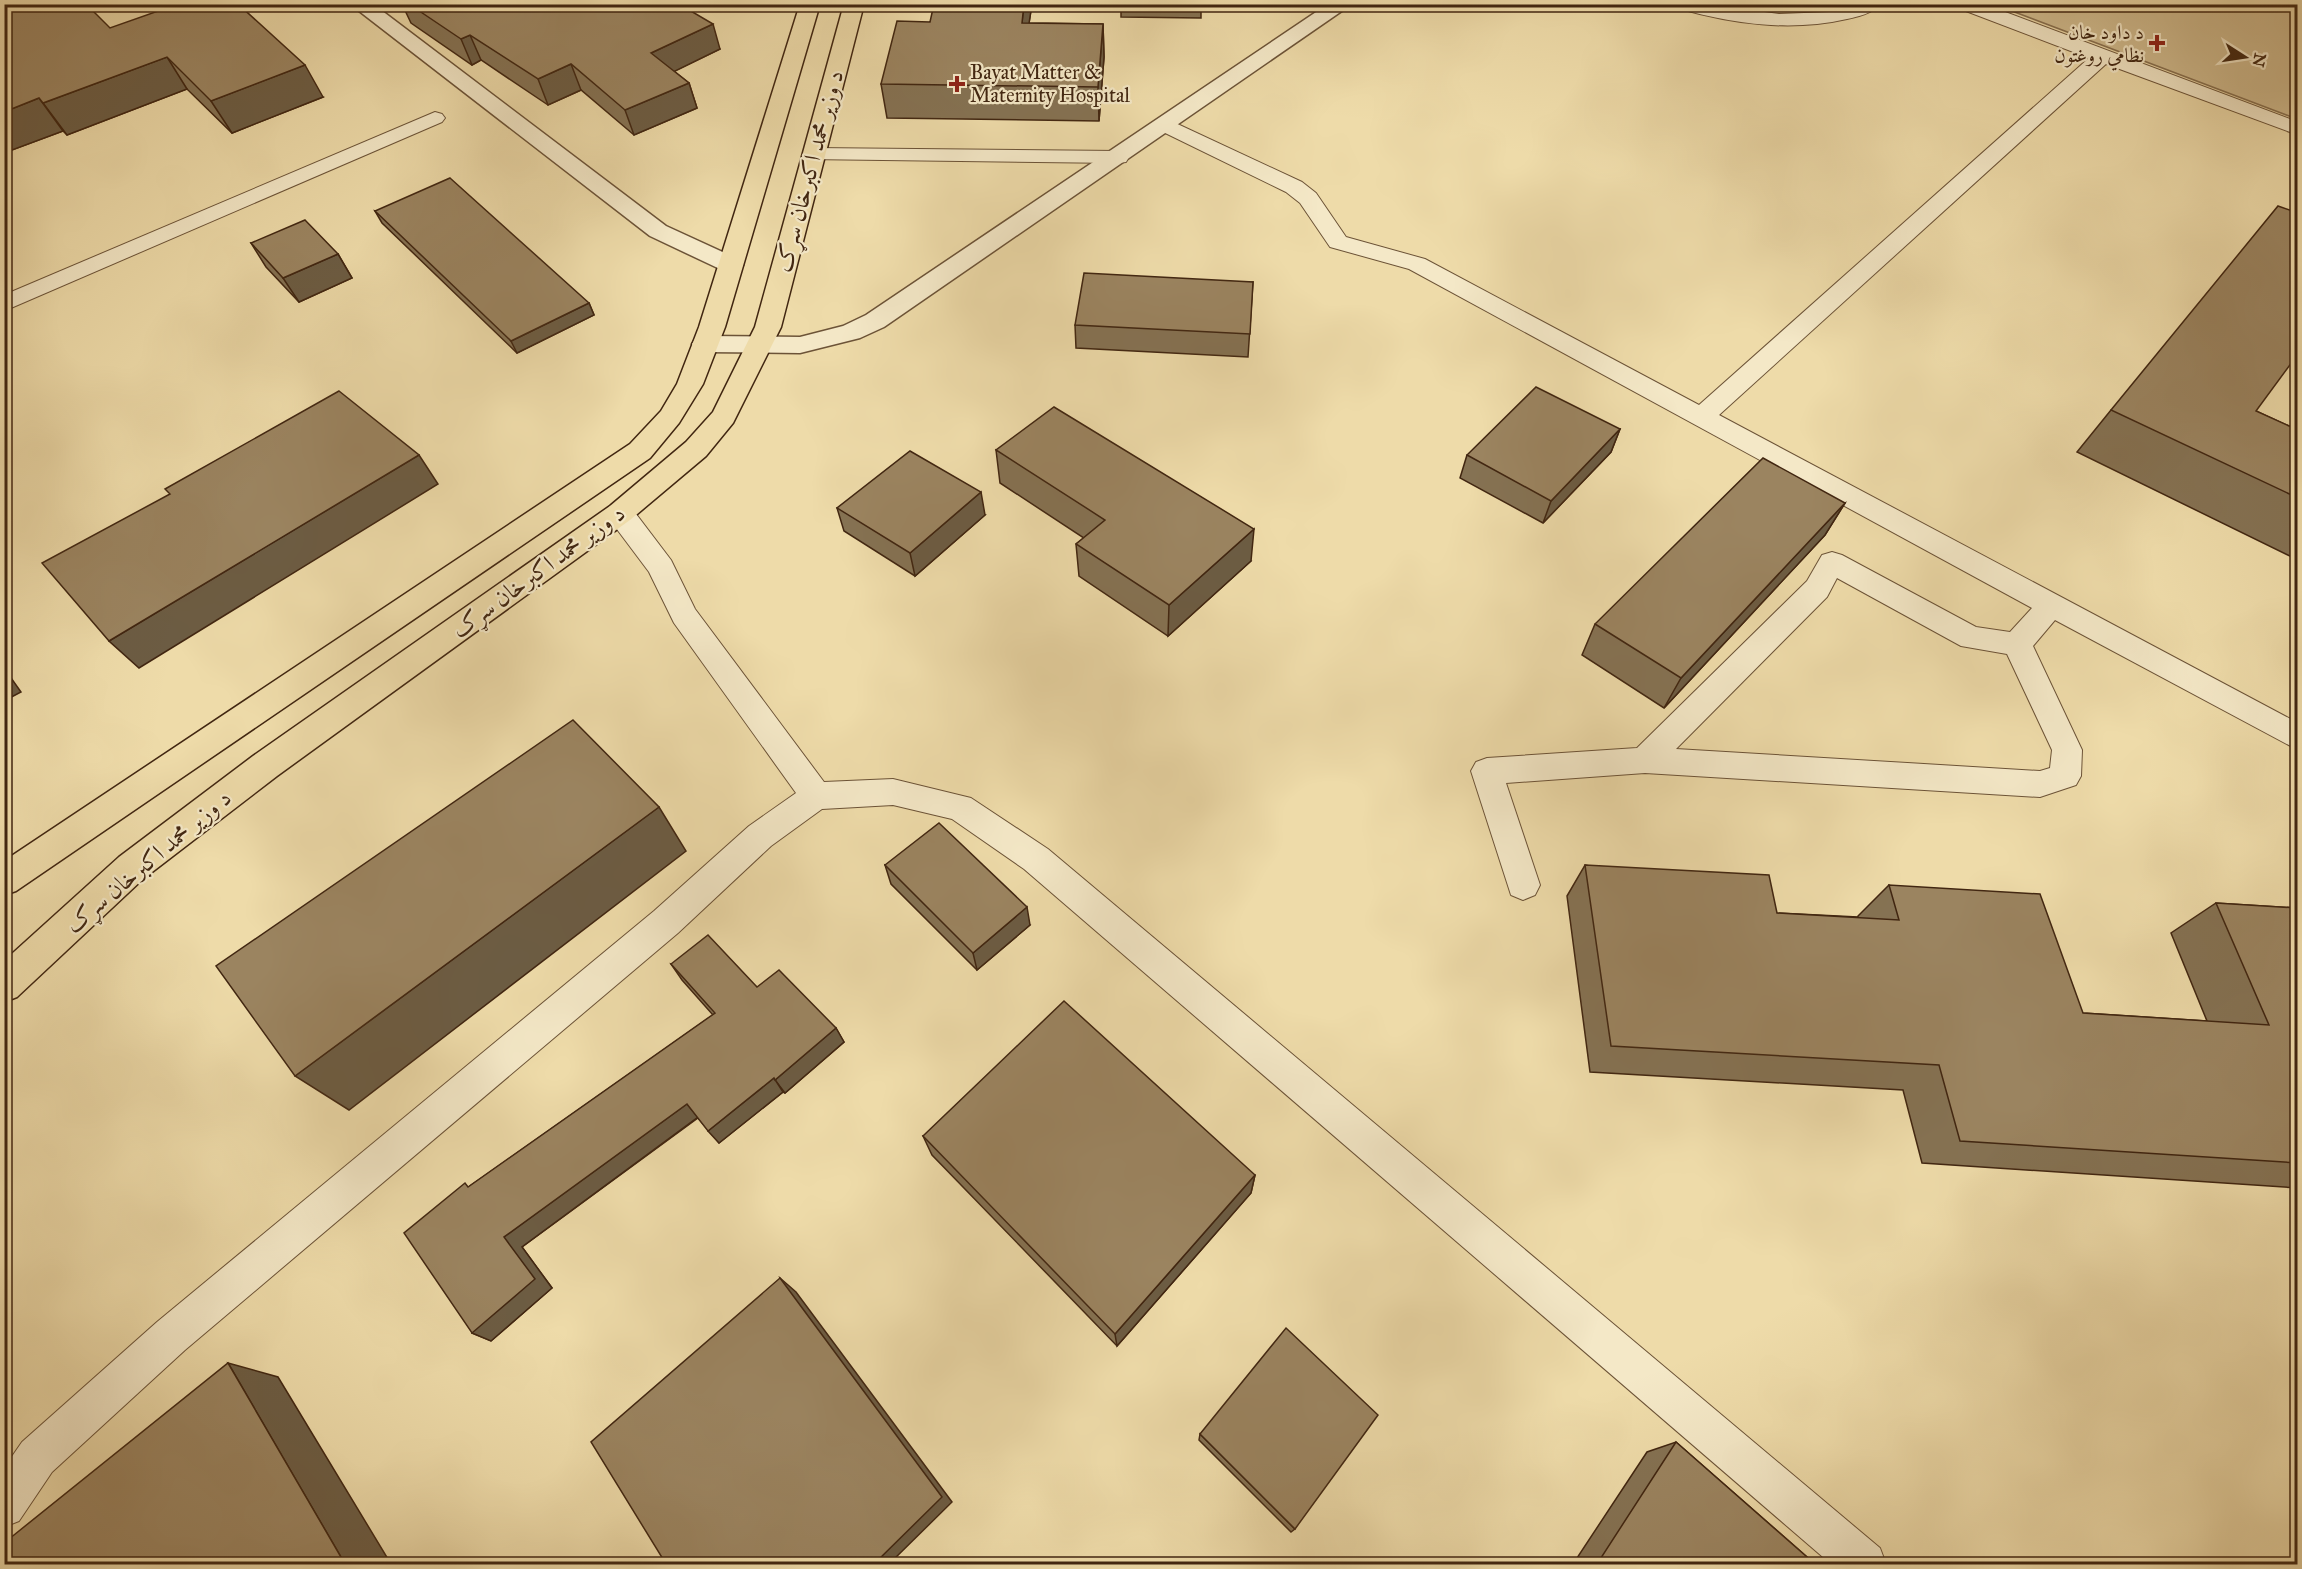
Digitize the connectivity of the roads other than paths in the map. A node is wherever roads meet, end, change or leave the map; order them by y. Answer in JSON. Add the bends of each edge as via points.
{"nodes":[{"id":1,"x":810,"y":4,"type":"edge"},
{"id":2,"x":854,"y":4,"type":"edge"},
{"id":3,"x":1342,"y":4,"type":"edge"},
{"id":4,"x":1684,"y":4,"type":"edge"},
{"id":5,"x":1871,"y":4,"type":"edge"},
{"id":6,"x":1965,"y":4,"type":"edge"},
{"id":7,"x":377,"y":10,"type":"edge"},
{"id":8,"x":2103,"y":56,"type":"junction"},
{"id":9,"x":435,"y":118,"type":"dead end"},
{"id":10,"x":1164,"y":125,"type":"junction"},
{"id":11,"x":2298,"y":129,"type":"edge"},
{"id":12,"x":814,"y":154,"type":"junction"},
{"id":13,"x":1118,"y":156,"type":"junction"},
{"id":14,"x":731,"y":265,"type":"junction"},
{"id":15,"x":4,"y":304,"type":"edge"},
{"id":16,"x":705,"y":344,"type":"junction"},
{"id":17,"x":759,"y":344,"type":"junction"},
{"id":18,"x":1702,"y":416,"type":"junction"},
{"id":19,"x":620,"y":513,"type":"junction"},
{"id":20,"x":2051,"y":605,"type":"junction"},
{"id":21,"x":2017,"y":644,"type":"junction"},
{"id":22,"x":2298,"y":738,"type":"edge"},
{"id":23,"x":1645,"y":760,"type":"junction"},
{"id":24,"x":816,"y":796,"type":"junction"},
{"id":25,"x":4,"y":880,"type":"edge"},
{"id":26,"x":1524,"y":885,"type":"dead end"},
{"id":27,"x":4,"y":985,"type":"edge"},
{"id":28,"x":4,"y":1506,"type":"edge"},
{"id":29,"x":1864,"y":1564,"type":"edge"}],
"edges":[{"from":1,"to":14,"type":"main road","name":"د وزیر محمد اکبرخان سړک"},
{"from":2,"to":12,"type":"main road","name":"د وزیر محمد اکبرخان سړک"},
{"from":3,"to":10,"type":"street"},
{"from":4,"to":5,"type":"lane","via":[[1742,18],[1796,21],[1856,13]]},
{"from":6,"to":8,"type":"lane"},
{"from":7,"to":14,"type":"street","via":[[658,231]]},
{"from":8,"to":11,"type":"lane"},
{"from":8,"to":18,"type":"lane"},
{"from":9,"to":15,"type":"lane"},
{"from":10,"to":13,"type":"street"},
{"from":10,"to":18,"type":"lane","via":[[1294,187],[1308,198],[1338,242],[1417,264]]},
{"from":12,"to":13,"type":"lane"},
{"from":12,"to":17,"type":"main road","name":"د وزیر محمد اکبرخان سړک","via":[[768,327]]},
{"from":13,"to":17,"type":"street","via":[[875,321],[851,332],[800,345]]},
{"from":14,"to":16,"type":"main road","name":"د وزیر محمد اکبرخان سړک"},
{"from":16,"to":17,"type":"street"},
{"from":16,"to":25,"type":"main road","name":"د وزیر محمد اکبرخان سړک","via":[[690,384],[670,417],[640,451]]},
{"from":17,"to":19,"type":"main road","name":"د وزیر محمد اکبرخان سړک","via":[[724,417],[696,449]]},
{"from":18,"to":20,"type":"lane"},
{"from":19,"to":24,"type":"lane","via":[[661,567],[684,615]]},
{"from":19,"to":27,"type":"main road","name":"د وزیر محمد اکبرخان سړک","via":[[265,766],[131,868]]},
{"from":20,"to":21,"type":"lane"},
{"from":20,"to":22,"type":"lane"},
{"from":21,"to":23,"type":"lane","via":[[1971,638],[1832,562],[1817,589]]},
{"from":21,"to":23,"type":"lane","via":[[2067,750],[2065,776],[2040,784]]},
{"from":23,"to":26,"type":"lane","via":[[1487,771]]},
{"from":24,"to":28,"type":"lane","via":[[760,836],[666,922],[171,1336],[37,1457]]},
{"from":24,"to":29,"type":"lane","via":[[893,792],[960,808],[1035,860]]}]}
